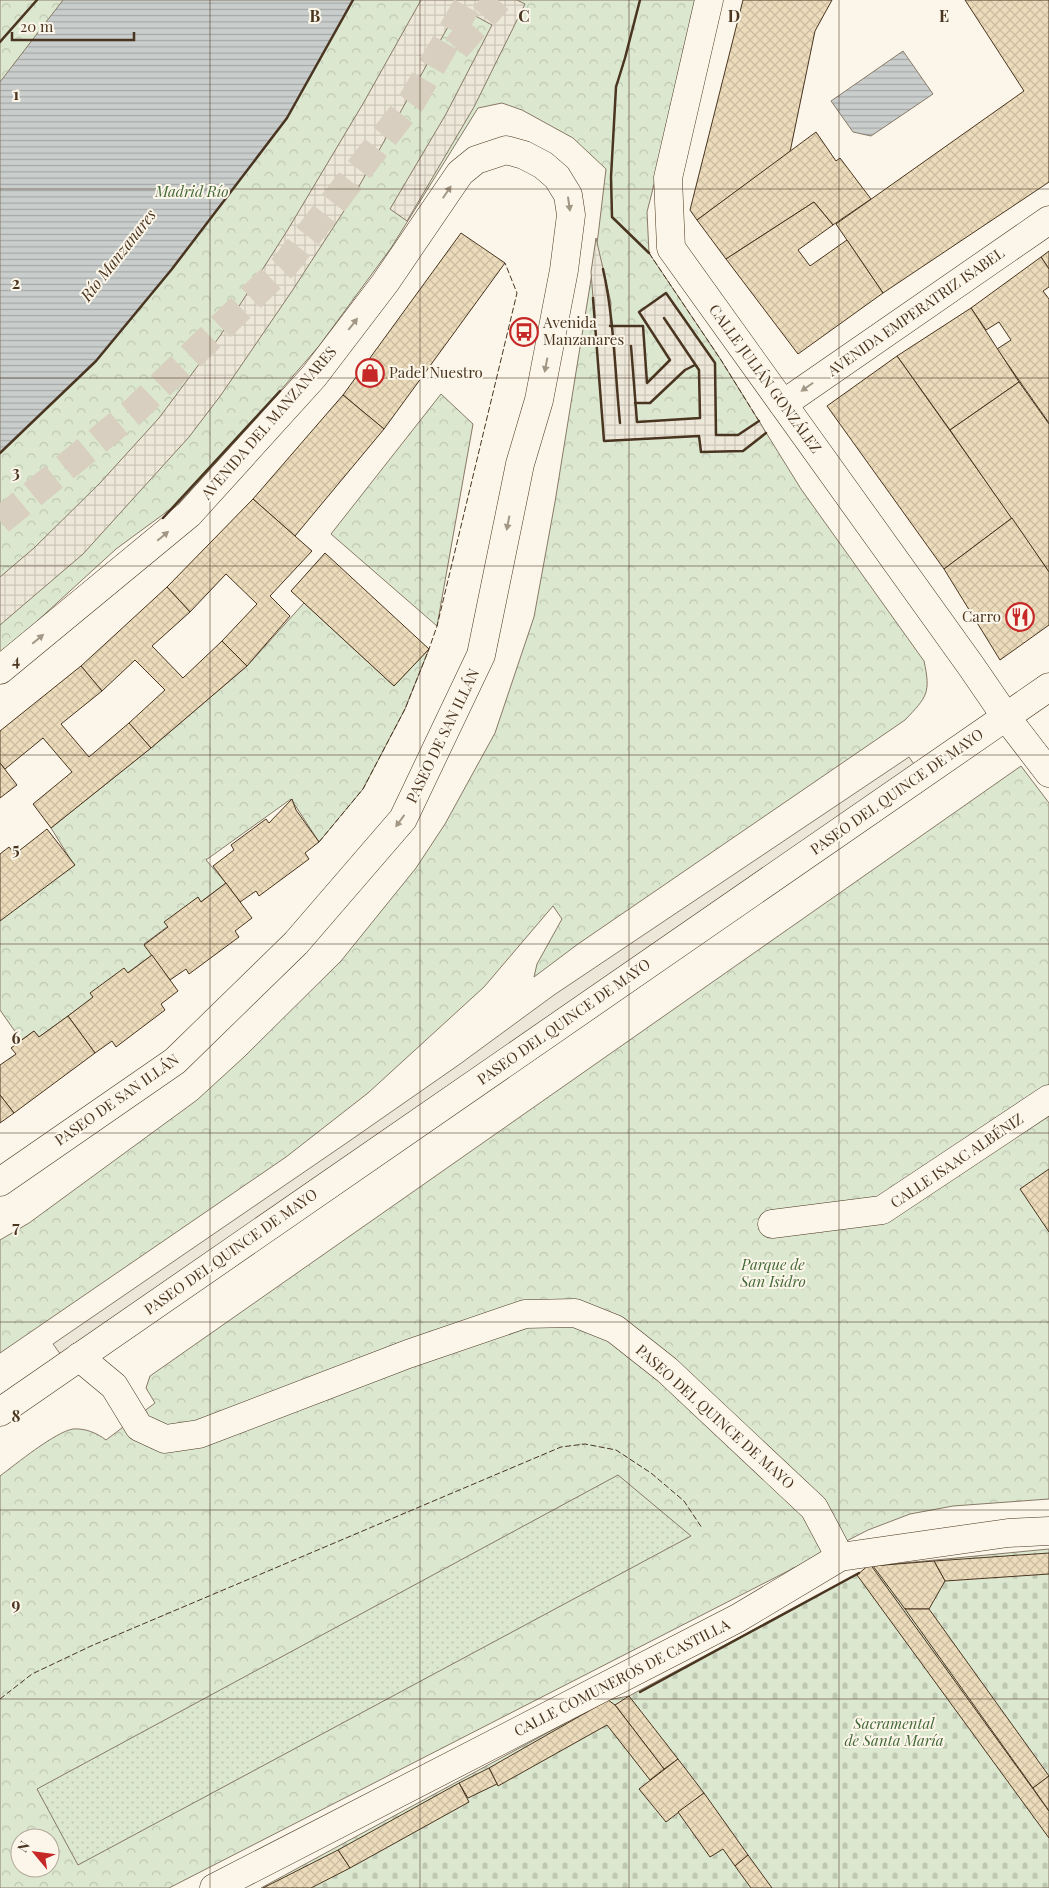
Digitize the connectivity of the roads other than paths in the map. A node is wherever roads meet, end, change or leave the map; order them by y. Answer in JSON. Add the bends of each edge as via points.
{"nodes":[{"id":1,"x":709,"y":0,"type":"edge"},
{"id":2,"x":506,"y":150,"type":"joint"},
{"id":3,"x":1049,"y":220,"type":"edge"},
{"id":4,"x":783,"y":404,"type":"junction"},
{"id":5,"x":0,"y":670,"type":"edge"},
{"id":6,"x":1049,"y":687,"type":"edge"},
{"id":7,"x":1006,"y":718,"type":"junction"},
{"id":8,"x":1049,"y":773,"type":"edge"},
{"id":9,"x":1049,"y":1099,"type":"edge"},
{"id":10,"x":0,"y":1182,"type":"edge"},
{"id":11,"x":772,"y":1224,"type":"dead end"},
{"id":12,"x":79,"y":1357,"type":"junction"},
{"id":13,"x":0,"y":1412,"type":"edge"},
{"id":14,"x":1049,"y":1531,"type":"edge"},
{"id":15,"x":840,"y":1557,"type":"junction"},
{"id":16,"x":214,"y":1888,"type":"edge"}],
"edges":[{"from":1,"to":4,"type":"street","name":"CALLE JULIÁN GONZÁLEZ","via":[[668,178],[671,248]]},
{"from":5,"to":2,"type":"street","name":"AVENIDA DEL MANZANARES","one_way":true,"via":[[189,514],[314,376],[385,283],[460,173],[476,160]]},
{"from":2,"to":10,"type":"street","name":"PASEO DE SAN ILLÁN","one_way":true,"via":[[524,155],[543,166],[557,178],[568,196],[571,216],[564,270],[538,400],[520,464],[482,655],[403,819],[296,944],[175,1061]]},
{"from":3,"to":4,"type":"street","name":"AVENIDA EMPERATRIZ ISABEL","one_way":true},
{"from":4,"to":7,"type":"street","name":"CALLE JULIÁN GONZÁLEZ"},
{"from":6,"to":7,"type":"street","name":"PASEO DEL QUINCE DE MAYO"},
{"from":7,"to":8,"type":"street","name":"CALLE JULIÁN GONZÁLEZ"},
{"from":7,"to":12,"type":"street","name":"PASEO DEL QUINCE DE MAYO"},
{"from":9,"to":11,"type":"street","name":"CALLE ISAAC ALBÉNIZ","via":[[882,1210]]},
{"from":12,"to":13,"type":"street","name":"PASEO DEL QUINCE DE MAYO"},
{"from":12,"to":15,"type":"street","name":"PASEO DEL QUINCE DE MAYO","via":[[114,1386],[139,1428],[165,1438],[199,1434],[408,1354],[525,1314],[575,1314],[614,1329],[667,1370],[814,1508]]},
{"from":14,"to":15,"type":"street","name":"CALLE COMUNEROS DE CASTILLA","via":[[1008,1533]]},
{"from":15,"to":16,"type":"street","name":"CALLE COMUNEROS DE CASTILLA","via":[[738,1618]]}]}
